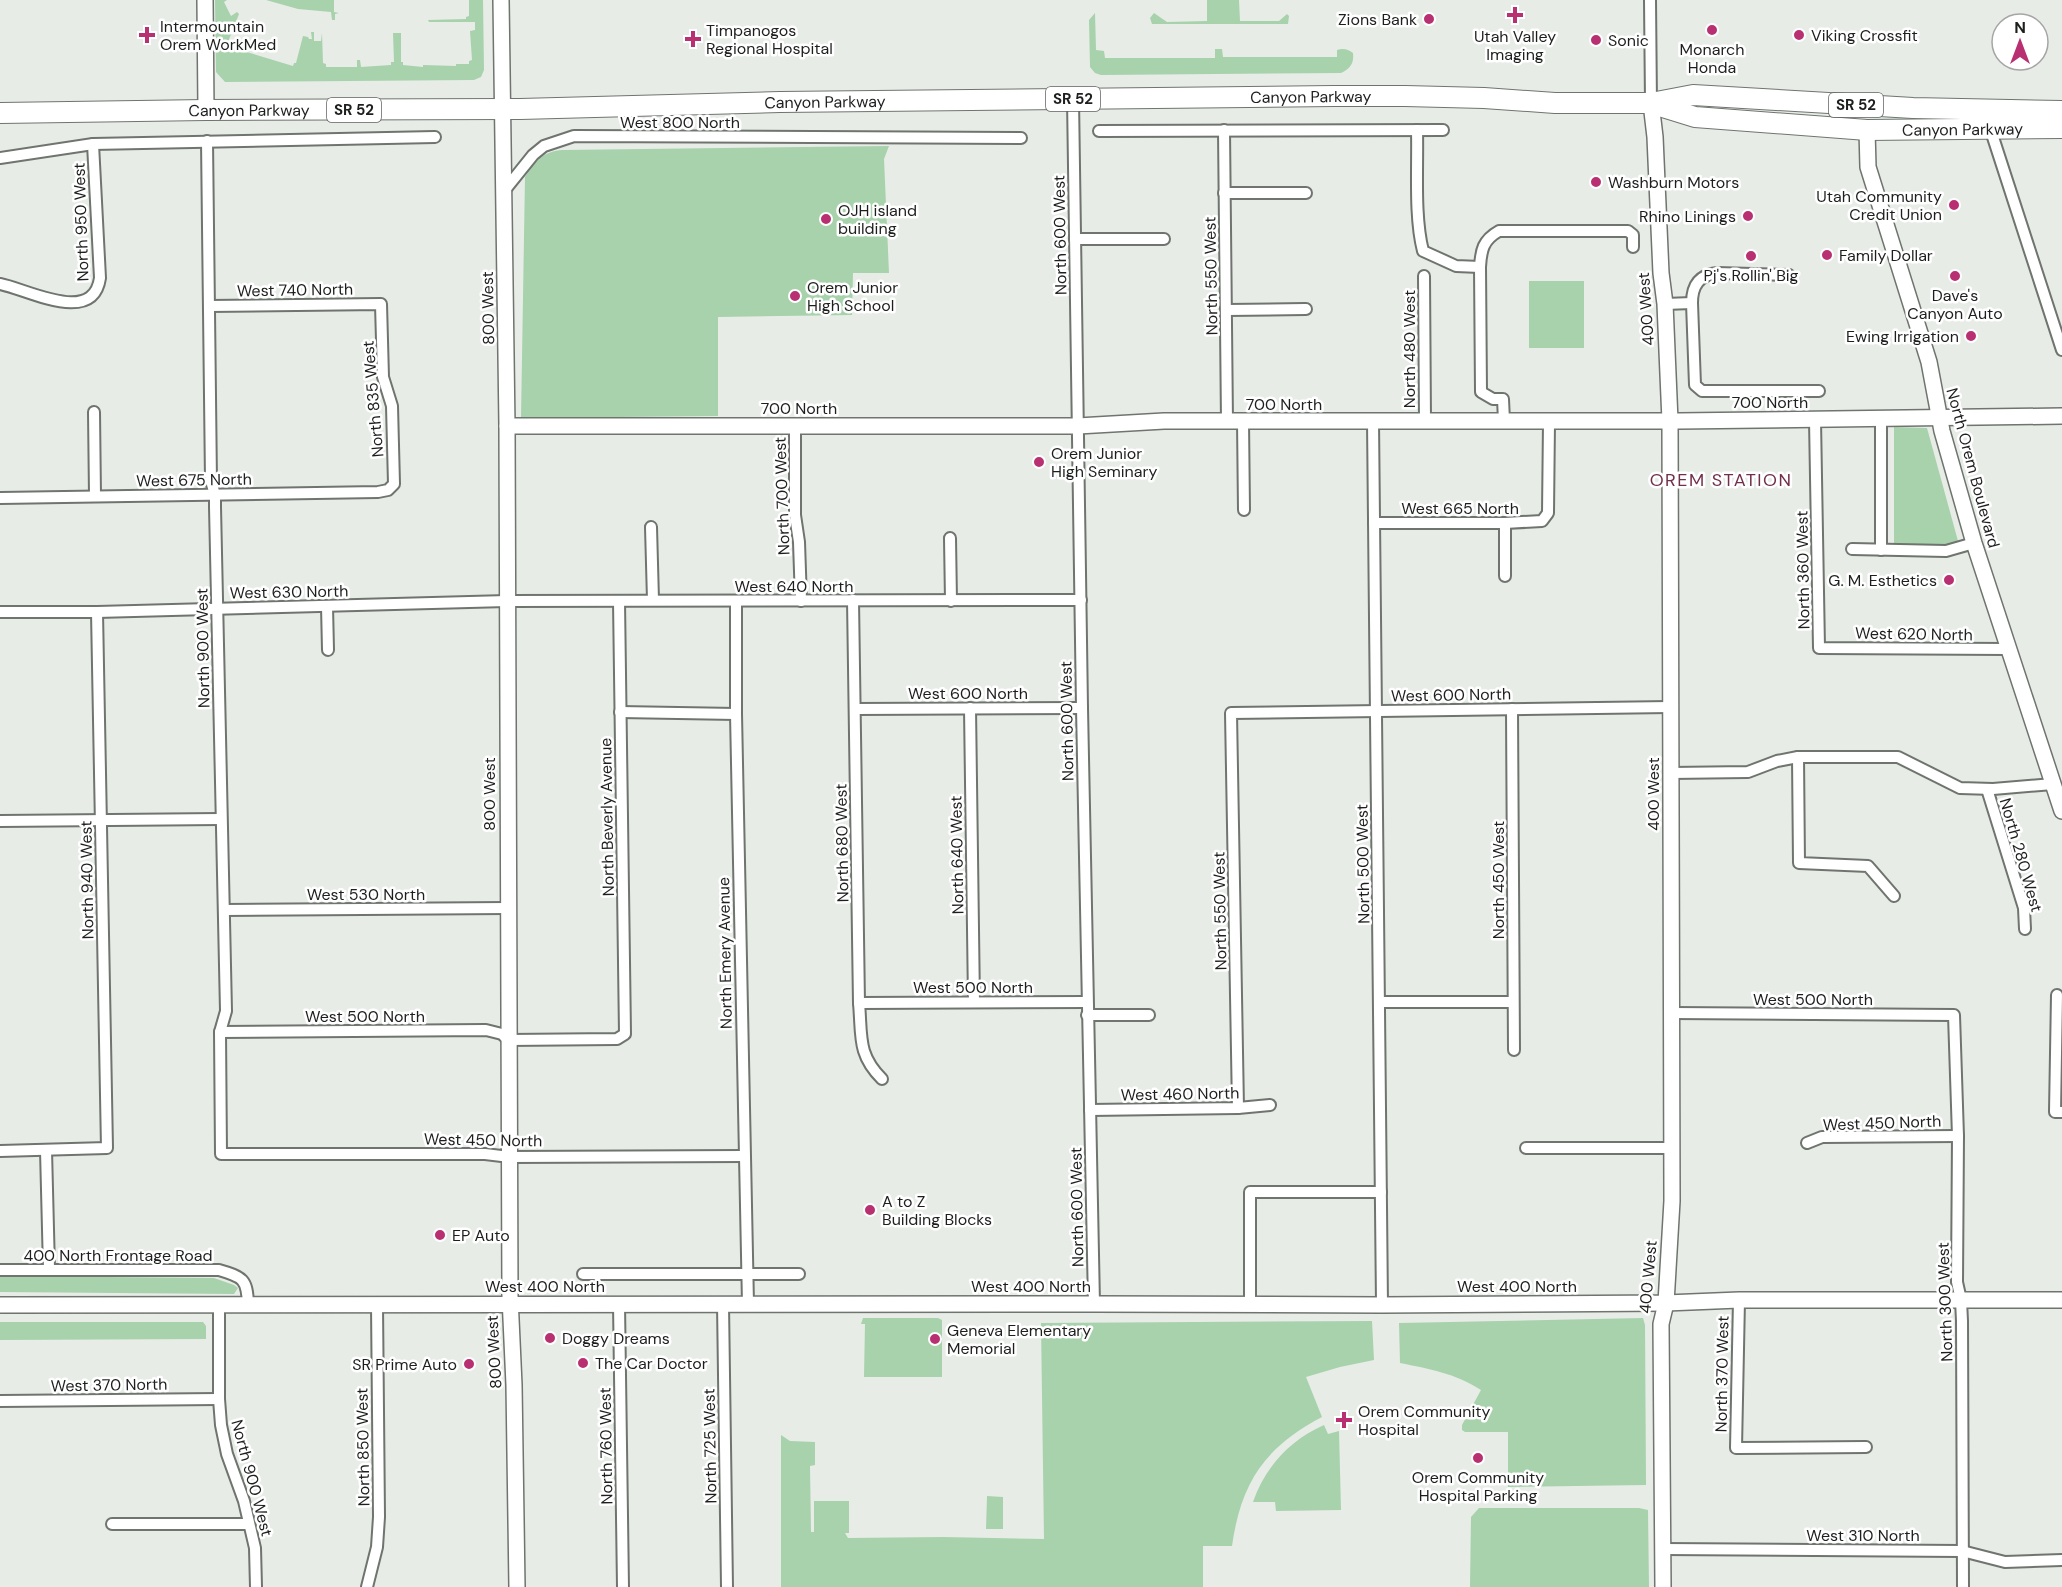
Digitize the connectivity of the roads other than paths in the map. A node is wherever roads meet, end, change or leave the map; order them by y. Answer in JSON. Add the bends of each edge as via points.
{"nodes":[{"id":1,"x":205,"y":0,"type":"edge"},
{"id":2,"x":501,"y":0,"type":"edge"},
{"id":3,"x":1650,"y":0,"type":"edge"},
{"id":4,"x":1073,"y":99,"type":"junction"},
{"id":5,"x":1651,"y":104,"type":"junction"},
{"id":6,"x":206,"y":110,"type":"junction"},
{"id":7,"x":502,"y":110,"type":"junction"},
{"id":8,"x":2062,"y":111,"type":"edge"},
{"id":9,"x":0,"y":113,"type":"edge"},
{"id":10,"x":1990,"y":128,"type":"junction"},
{"id":11,"x":2062,"y":128,"type":"edge"},
{"id":12,"x":1224,"y":130,"type":"junction"},
{"id":13,"x":1417,"y":130,"type":"junction"},
{"id":14,"x":1443,"y":130,"type":"dead end"},
{"id":15,"x":1868,"y":130,"type":"junction"},
{"id":16,"x":1099,"y":131,"type":"dead end"},
{"id":17,"x":435,"y":138,"type":"dead end"},
{"id":18,"x":1021,"y":138,"type":"dead end"},
{"id":19,"x":207,"y":141,"type":"junction"},
{"id":20,"x":93,"y":144,"type":"junction"},
{"id":21,"x":0,"y":158,"type":"edge"},
{"id":22,"x":504,"y":191,"type":"junction"},
{"id":23,"x":1306,"y":193,"type":"dead end"},
{"id":24,"x":1224,"y":194,"type":"junction"},
{"id":25,"x":1075,"y":239,"type":"junction"},
{"id":26,"x":1164,"y":239,"type":"dead end"},
{"id":27,"x":1633,"y":247,"type":"dead end"},
{"id":28,"x":1479,"y":267,"type":"junction"},
{"id":29,"x":1789,"y":275,"type":"dead end"},
{"id":30,"x":1424,"y":276,"type":"dead end"},
{"id":31,"x":0,"y":284,"type":"edge"},
{"id":32,"x":1692,"y":303,"type":"junction"},
{"id":33,"x":381,"y":304,"type":"joint"},
{"id":34,"x":1665,"y":304,"type":"junction"},
{"id":35,"x":209,"y":306,"type":"junction"},
{"id":36,"x":1306,"y":309,"type":"dead end"},
{"id":37,"x":1227,"y":310,"type":"junction"},
{"id":38,"x":2062,"y":350,"type":"edge"},
{"id":39,"x":1819,"y":391,"type":"dead end"},
{"id":40,"x":94,"y":412,"type":"dead end"},
{"id":41,"x":2062,"y":417,"type":"edge"},
{"id":42,"x":1881,"y":418,"type":"junction"},
{"id":43,"x":1939,"y":418,"type":"junction"},
{"id":44,"x":1815,"y":420,"type":"junction"},
{"id":45,"x":1425,"y":421,"type":"junction"},
{"id":46,"x":1504,"y":421,"type":"junction"},
{"id":47,"x":1670,"y":421,"type":"junction"},
{"id":48,"x":1235,"y":422,"type":"junction"},
{"id":49,"x":1373,"y":422,"type":"junction"},
{"id":50,"x":1549,"y":422,"type":"junction"},
{"id":51,"x":507,"y":426,"type":"junction"},
{"id":52,"x":795,"y":426,"type":"junction"},
{"id":53,"x":1078,"y":426,"type":"junction"},
{"id":54,"x":388,"y":490,"type":"joint"},
{"id":55,"x":215,"y":495,"type":"junction"},
{"id":56,"x":95,"y":496,"type":"junction"},
{"id":57,"x":0,"y":498,"type":"edge"},
{"id":58,"x":1244,"y":510,"type":"dead end"},
{"id":59,"x":1505,"y":523,"type":"junction"},
{"id":60,"x":1374,"y":524,"type":"junction"},
{"id":61,"x":651,"y":527,"type":"dead end"},
{"id":62,"x":951,"y":538,"type":"dead end"},
{"id":63,"x":1974,"y":543,"type":"junction"},
{"id":64,"x":1852,"y":549,"type":"dead end"},
{"id":65,"x":1881,"y":550,"type":"junction"},
{"id":66,"x":1505,"y":576,"type":"dead end"},
{"id":67,"x":653,"y":600,"type":"junction"},
{"id":68,"x":853,"y":600,"type":"junction"},
{"id":69,"x":1081,"y":600,"type":"junction"},
{"id":70,"x":507,"y":601,"type":"junction"},
{"id":71,"x":619,"y":601,"type":"junction"},
{"id":72,"x":736,"y":601,"type":"junction"},
{"id":73,"x":801,"y":601,"type":"junction"},
{"id":74,"x":951,"y":601,"type":"junction"},
{"id":75,"x":327,"y":606,"type":"junction"},
{"id":76,"x":218,"y":609,"type":"junction"},
{"id":77,"x":0,"y":612,"type":"edge"},
{"id":78,"x":97,"y":612,"type":"junction"},
{"id":79,"x":1819,"y":648,"type":"joint"},
{"id":80,"x":2008,"y":649,"type":"junction"},
{"id":81,"x":328,"y":650,"type":"dead end"},
{"id":82,"x":1670,"y":707,"type":"junction"},
{"id":83,"x":855,"y":708,"type":"junction"},
{"id":84,"x":970,"y":708,"type":"junction"},
{"id":85,"x":1082,"y":708,"type":"junction"},
{"id":86,"x":1512,"y":709,"type":"junction"},
{"id":87,"x":1375,"y":711,"type":"junction"},
{"id":88,"x":620,"y":712,"type":"junction"},
{"id":89,"x":1231,"y":713,"type":"joint"},
{"id":90,"x":736,"y":714,"type":"junction"},
{"id":91,"x":1798,"y":757,"type":"junction"},
{"id":92,"x":1671,"y":774,"type":"junction"},
{"id":93,"x":2053,"y":784,"type":"junction"},
{"id":94,"x":1987,"y":789,"type":"junction"},
{"id":95,"x":2062,"y":811,"type":"edge"},
{"id":96,"x":221,"y":819,"type":"junction"},
{"id":97,"x":0,"y":821,"type":"edge"},
{"id":98,"x":101,"y":821,"type":"junction"},
{"id":99,"x":1894,"y":896,"type":"dead end"},
{"id":100,"x":508,"y":908,"type":"junction"},
{"id":101,"x":224,"y":910,"type":"junction"},
{"id":102,"x":2025,"y":929,"type":"dead end"},
{"id":103,"x":2057,"y":995,"type":"dead end"},
{"id":104,"x":974,"y":1002,"type":"junction"},
{"id":105,"x":1088,"y":1002,"type":"junction"},
{"id":106,"x":1380,"y":1002,"type":"junction"},
{"id":107,"x":1513,"y":1002,"type":"junction"},
{"id":108,"x":859,"y":1003,"type":"junction"},
{"id":109,"x":1672,"y":1013,"type":"junction"},
{"id":110,"x":1088,"y":1015,"type":"junction"},
{"id":111,"x":1149,"y":1015,"type":"dead end"},
{"id":112,"x":1954,"y":1015,"type":"joint"},
{"id":113,"x":2059,"y":1031,"type":"edge"},
{"id":114,"x":220,"y":1032,"type":"junction"},
{"id":115,"x":508,"y":1040,"type":"junction"},
{"id":116,"x":1514,"y":1050,"type":"dead end"},
{"id":117,"x":882,"y":1079,"type":"dead end"},
{"id":118,"x":1270,"y":1105,"type":"dead end"},
{"id":119,"x":1238,"y":1108,"type":"junction"},
{"id":120,"x":1090,"y":1110,"type":"junction"},
{"id":121,"x":2062,"y":1112,"type":"edge"},
{"id":122,"x":1958,"y":1136,"type":"junction"},
{"id":123,"x":1807,"y":1143,"type":"dead end"},
{"id":124,"x":1526,"y":1148,"type":"dead end"},
{"id":125,"x":1672,"y":1148,"type":"junction"},
{"id":126,"x":46,"y":1150,"type":"junction"},
{"id":127,"x":0,"y":1151,"type":"edge"},
{"id":128,"x":221,"y":1154,"type":"joint"},
{"id":129,"x":744,"y":1156,"type":"junction"},
{"id":130,"x":510,"y":1157,"type":"junction"},
{"id":131,"x":1381,"y":1192,"type":"junction"},
{"id":132,"x":49,"y":1269,"type":"junction"},
{"id":133,"x":0,"y":1270,"type":"edge"},
{"id":134,"x":747,"y":1273,"type":"junction"},
{"id":135,"x":583,"y":1274,"type":"dead end"},
{"id":136,"x":799,"y":1274,"type":"dead end"},
{"id":137,"x":1738,"y":1300,"type":"junction"},
{"id":138,"x":1961,"y":1300,"type":"junction"},
{"id":139,"x":2062,"y":1300,"type":"edge"},
{"id":140,"x":1666,"y":1303,"type":"junction"},
{"id":141,"x":248,"y":1304,"type":"junction"},
{"id":142,"x":619,"y":1304,"type":"junction"},
{"id":143,"x":723,"y":1304,"type":"junction"},
{"id":144,"x":748,"y":1304,"type":"junction"},
{"id":145,"x":1094,"y":1304,"type":"junction"},
{"id":146,"x":1250,"y":1304,"type":"junction"},
{"id":147,"x":0,"y":1305,"type":"edge"},
{"id":148,"x":219,"y":1305,"type":"junction"},
{"id":149,"x":377,"y":1305,"type":"junction"},
{"id":150,"x":510,"y":1305,"type":"junction"},
{"id":151,"x":1382,"y":1305,"type":"junction"},
{"id":152,"x":219,"y":1399,"type":"junction"},
{"id":153,"x":0,"y":1401,"type":"edge"},
{"id":154,"x":1866,"y":1447,"type":"dead end"},
{"id":155,"x":112,"y":1524,"type":"dead end"},
{"id":156,"x":249,"y":1524,"type":"junction"},
{"id":157,"x":1662,"y":1549,"type":"junction"},
{"id":158,"x":1962,"y":1551,"type":"junction"},
{"id":159,"x":2062,"y":1560,"type":"edge"},
{"id":160,"x":256,"y":1587,"type":"edge"},
{"id":161,"x":367,"y":1587,"type":"edge"},
{"id":162,"x":517,"y":1587,"type":"edge"},
{"id":163,"x":623,"y":1587,"type":"edge"},
{"id":164,"x":727,"y":1587,"type":"edge"},
{"id":165,"x":1663,"y":1587,"type":"edge"},
{"id":166,"x":1962,"y":1587,"type":"edge"}],
"edges":[{"from":1,"to":6,"type":"street"},
{"from":2,"to":7,"type":"street","name":"800 West"},
{"from":3,"to":5,"type":"street","name":"400 West"},
{"from":4,"to":5,"type":"highway","name":"Canyon Parkway","number":"SR 52","via":[[1405,96]]},
{"from":4,"to":7,"type":"highway","name":"Canyon Parkway","number":"SR 52"},
{"from":4,"to":25,"type":"street","name":"North 600 West"},
{"from":5,"to":8,"type":"highway","name":"Canyon Parkway","number":"SR 52","via":[[1693,95],[1913,108]]},
{"from":5,"to":15,"type":"highway","name":"Canyon Parkway","number":"SR 52","via":[[1695,117]]},
{"from":5,"to":34,"type":"street","name":"400 West"},
{"from":6,"to":7,"type":"highway","name":"Canyon Parkway","number":"SR 52"},
{"from":6,"to":9,"type":"highway","name":"Canyon Parkway","number":"SR 52"},
{"from":7,"to":22,"type":"street","name":"800 West"},
{"from":10,"to":11,"type":"highway","name":"Canyon Parkway","number":"SR 52"},
{"from":10,"to":15,"type":"highway","name":"Canyon Parkway","number":"SR 52"},
{"from":10,"to":38,"type":"street"},
{"from":12,"to":13,"type":"street"},
{"from":12,"to":16,"type":"street"},
{"from":12,"to":24,"type":"street","name":"North 550 West"},
{"from":13,"to":14,"type":"street"},
{"from":13,"to":28,"type":"street","via":[[1423,251],[1456,266]]},
{"from":15,"to":43,"type":"street","name":"North Orem Boulevard","via":[[1868,167],[1929,362]]},
{"from":17,"to":19,"type":"street"},
{"from":18,"to":22,"type":"street","name":"West 800 North","via":[[574,136],[544,146],[532,155]]},
{"from":19,"to":20,"type":"street"},
{"from":19,"to":35,"type":"street","name":"North 900 West"},
{"from":20,"to":21,"type":"street"},
{"from":20,"to":31,"type":"street","name":"North 950 West","via":[[100,278],[97,290],[85,300],[58,301]]},
{"from":22,"to":51,"type":"street","name":"800 West"},
{"from":23,"to":24,"type":"street"},
{"from":24,"to":37,"type":"street","name":"North 550 West"},
{"from":25,"to":26,"type":"street"},
{"from":25,"to":53,"type":"street","name":"North 600 West"},
{"from":27,"to":28,"type":"street","via":[[1633,234],[1628,231],[1498,231],[1481,248]]},
{"from":28,"to":46,"type":"street","via":[[1481,392],[1493,399],[1503,399]]},
{"from":29,"to":32,"type":"street","via":[[1709,274],[1696,284]]},
{"from":30,"to":45,"type":"street","name":"North 480 West"},
{"from":32,"to":34,"type":"street"},
{"from":32,"to":39,"type":"street","via":[[1693,378],[1698,389]]},
{"from":33,"to":35,"type":"street","name":"West 740 North"},
{"from":33,"to":54,"type":"street","name":"North 835 West","via":[[383,377],[392,406],[394,484]]},
{"from":34,"to":47,"type":"street","name":"400 West"},
{"from":35,"to":55,"type":"street","name":"North 900 West","via":[[211,481]]},
{"from":36,"to":37,"type":"street"},
{"from":37,"to":48,"type":"street","name":"North 550 West"},
{"from":40,"to":56,"type":"street"},
{"from":41,"to":43,"type":"street","name":"700 North"},
{"from":42,"to":43,"type":"street","name":"700 North"},
{"from":42,"to":44,"type":"street","name":"700 North"},
{"from":42,"to":65,"type":"street"},
{"from":43,"to":63,"type":"street","name":"North Orem Boulevard"},
{"from":44,"to":47,"type":"street","name":"700 North"},
{"from":44,"to":79,"type":"street","name":"North 360 West"},
{"from":45,"to":46,"type":"street","name":"700 North"},
{"from":45,"to":49,"type":"street","name":"700 North"},
{"from":46,"to":50,"type":"street","name":"700 North"},
{"from":47,"to":50,"type":"street","name":"700 North"},
{"from":47,"to":82,"type":"street","name":"400 West"},
{"from":48,"to":49,"type":"street","name":"700 North"},
{"from":48,"to":53,"type":"street","name":"700 North"},
{"from":48,"to":58,"type":"street","name":"North 550 West"},
{"from":49,"to":60,"type":"street","name":"North 500 West"},
{"from":50,"to":59,"type":"street","name":"West 665 North","via":[[1548,513],[1537,522]]},
{"from":51,"to":52,"type":"street","name":"700 North"},
{"from":51,"to":70,"type":"street","name":"800 West"},
{"from":52,"to":53,"type":"street","name":"700 North"},
{"from":52,"to":73,"type":"street","name":"North 700 West","via":[[795,515]]},
{"from":53,"to":69,"type":"street","name":"North 600 West"},
{"from":54,"to":55,"type":"street","name":"West 675 North"},
{"from":55,"to":56,"type":"street","name":"West 675 North"},
{"from":55,"to":76,"type":"street","name":"North 900 West"},
{"from":56,"to":57,"type":"street","name":"West 675 North"},
{"from":59,"to":60,"type":"street","name":"West 665 North"},
{"from":59,"to":66,"type":"street"},
{"from":60,"to":87,"type":"street","name":"North 500 West"},
{"from":61,"to":67,"type":"street"},
{"from":62,"to":74,"type":"street"},
{"from":63,"to":65,"type":"street","via":[[1946,551]]},
{"from":63,"to":80,"type":"street","name":"North Orem Boulevard"},
{"from":64,"to":65,"type":"street"},
{"from":67,"to":71,"type":"street","name":"West 640 North"},
{"from":67,"to":72,"type":"street","name":"West 640 North"},
{"from":68,"to":73,"type":"street","name":"West 640 North"},
{"from":68,"to":74,"type":"street","name":"West 640 North"},
{"from":68,"to":83,"type":"street","name":"North 680 West"},
{"from":69,"to":74,"type":"street","name":"West 640 North"},
{"from":69,"to":85,"type":"street","name":"North 600 West"},
{"from":70,"to":71,"type":"street","name":"West 640 North"},
{"from":70,"to":75,"type":"street","name":"West 630 North"},
{"from":70,"to":100,"type":"street","name":"800 West"},
{"from":71,"to":88,"type":"street","name":"North Beverly Avenue"},
{"from":72,"to":73,"type":"street","name":"West 640 North"},
{"from":72,"to":90,"type":"street","name":"North Emery Avenue"},
{"from":75,"to":76,"type":"street","name":"West 630 North"},
{"from":75,"to":81,"type":"street"},
{"from":76,"to":78,"type":"street","name":"West 630 North"},
{"from":76,"to":96,"type":"street","name":"North 900 West"},
{"from":77,"to":78,"type":"street","name":"West 630 North"},
{"from":78,"to":98,"type":"street","name":"North 940 West"},
{"from":79,"to":80,"type":"street","name":"West 620 North"},
{"from":80,"to":93,"type":"street","name":"North Orem Boulevard"},
{"from":82,"to":86,"type":"street","name":"West 600 North"},
{"from":82,"to":92,"type":"street","name":"400 West"},
{"from":83,"to":84,"type":"street","name":"West 600 North"},
{"from":83,"to":108,"type":"street","name":"North 680 West"},
{"from":84,"to":85,"type":"street","name":"West 600 North"},
{"from":84,"to":104,"type":"street","name":"North 640 West"},
{"from":85,"to":105,"type":"street","name":"North 600 West"},
{"from":86,"to":87,"type":"street","name":"West 600 North"},
{"from":86,"to":107,"type":"street","name":"North 450 West"},
{"from":87,"to":89,"type":"street","name":"West 600 North"},
{"from":87,"to":106,"type":"street","name":"North 500 West"},
{"from":88,"to":90,"type":"street"},
{"from":88,"to":115,"type":"street","name":"North Beverly Avenue","via":[[626,1034],[617,1040]]},
{"from":89,"to":119,"type":"street","name":"North 550 West"},
{"from":90,"to":129,"type":"street","name":"North Emery Avenue"},
{"from":91,"to":92,"type":"street","via":[[1748,772]]},
{"from":91,"to":94,"type":"street","via":[[1898,757],[1960,788]]},
{"from":91,"to":99,"type":"street","via":[[1799,863],[1868,866]]},
{"from":92,"to":109,"type":"street","name":"400 West"},
{"from":93,"to":94,"type":"street"},
{"from":93,"to":95,"type":"street","name":"North Orem Boulevard"},
{"from":94,"to":102,"type":"street","name":"North 280 West","via":[[2024,908]]},
{"from":96,"to":98,"type":"street"},
{"from":96,"to":101,"type":"street","name":"North 900 West"},
{"from":97,"to":98,"type":"street"},
{"from":98,"to":126,"type":"street","name":"North 940 West","via":[[106,1148]]},
{"from":100,"to":101,"type":"street","name":"West 530 North"},
{"from":100,"to":115,"type":"street","name":"800 West"},
{"from":101,"to":114,"type":"street","name":"North 900 West","via":[[226,1011]]},
{"from":103,"to":113,"type":"street"},
{"from":104,"to":105,"type":"street","name":"West 500 North"},
{"from":104,"to":108,"type":"street","name":"West 500 North"},
{"from":105,"to":110,"type":"street","name":"North 600 West"},
{"from":106,"to":107,"type":"street"},
{"from":106,"to":131,"type":"street","name":"North 500 West"},
{"from":107,"to":116,"type":"street","name":"North 450 West"},
{"from":108,"to":117,"type":"street","name":"North 680 West","via":[[863,1052]]},
{"from":109,"to":112,"type":"street","name":"West 500 North"},
{"from":109,"to":125,"type":"street","name":"400 West"},
{"from":110,"to":111,"type":"street"},
{"from":110,"to":120,"type":"street","name":"North 600 West"},
{"from":112,"to":122,"type":"street","name":"North 300 West"},
{"from":113,"to":121,"type":"street","via":[[2055,1112]]},
{"from":114,"to":115,"type":"street","name":"West 500 North","via":[[486,1030]]},
{"from":114,"to":128,"type":"street","name":"North 900 West"},
{"from":115,"to":130,"type":"street","name":"800 West"},
{"from":118,"to":119,"type":"street","name":"West 460 North"},
{"from":119,"to":120,"type":"street","name":"West 460 North"},
{"from":120,"to":145,"type":"street","name":"North 600 West"},
{"from":122,"to":123,"type":"street","name":"West 450 North","via":[[1822,1137]]},
{"from":122,"to":138,"type":"street","name":"North 300 West","via":[[1957,1282]]},
{"from":124,"to":125,"type":"street"},
{"from":125,"to":140,"type":"street","name":"400 West"},
{"from":126,"to":127,"type":"street"},
{"from":126,"to":132,"type":"street"},
{"from":128,"to":130,"type":"street","name":"West 450 North"},
{"from":129,"to":130,"type":"street","name":"West 450 North"},
{"from":129,"to":134,"type":"street","name":"North Emery Avenue"},
{"from":130,"to":150,"type":"street","name":"800 West"},
{"from":131,"to":146,"type":"street","via":[[1250,1192]]},
{"from":131,"to":151,"type":"street","name":"North 500 West"},
{"from":132,"to":133,"type":"street","name":"400 North Frontage Road"},
{"from":132,"to":141,"type":"street","name":"400 North Frontage Road","via":[[219,1270],[242,1278]]},
{"from":134,"to":135,"type":"street"},
{"from":134,"to":136,"type":"street"},
{"from":134,"to":144,"type":"street","name":"North Emery Avenue"},
{"from":137,"to":138,"type":"street","name":"West 400 North"},
{"from":137,"to":140,"type":"street","name":"West 400 North"},
{"from":137,"to":154,"type":"street","name":"North 370 West","via":[[1736,1448]]},
{"from":138,"to":139,"type":"street","name":"West 400 North"},
{"from":138,"to":158,"type":"street","name":"North 300 West"},
{"from":140,"to":151,"type":"street","name":"West 400 North"},
{"from":140,"to":157,"type":"street","name":"400 West","via":[[1661,1324]]},
{"from":141,"to":148,"type":"street","name":"West 400 North"},
{"from":141,"to":149,"type":"street","name":"West 400 North"},
{"from":142,"to":143,"type":"street","name":"West 400 North"},
{"from":142,"to":150,"type":"street","name":"West 400 North"},
{"from":142,"to":163,"type":"street","name":"North 760 West"},
{"from":143,"to":144,"type":"street","name":"West 400 North"},
{"from":143,"to":164,"type":"street","name":"North 725 West"},
{"from":144,"to":145,"type":"street","name":"West 400 North"},
{"from":145,"to":146,"type":"street","name":"West 400 North"},
{"from":146,"to":151,"type":"street","name":"West 400 North"},
{"from":147,"to":148,"type":"street","name":"West 400 North"},
{"from":148,"to":152,"type":"street","name":"North 900 West"},
{"from":149,"to":150,"type":"street","name":"West 400 North"},
{"from":149,"to":161,"type":"street","name":"North 850 West","via":[[379,1517],[377,1547]]},
{"from":150,"to":162,"type":"street","name":"800 West"},
{"from":152,"to":153,"type":"street","name":"West 370 North"},
{"from":152,"to":156,"type":"street","name":"North 900 West","via":[[227,1454]]},
{"from":155,"to":156,"type":"street"},
{"from":156,"to":160,"type":"street","name":"North 900 West","via":[[255,1548]]},
{"from":157,"to":158,"type":"street","name":"West 310 North"},
{"from":157,"to":165,"type":"street","name":"400 West"},
{"from":158,"to":159,"type":"street","name":"West 310 North","via":[[2005,1562]]},
{"from":158,"to":166,"type":"street","name":"North 300 West"}]}
